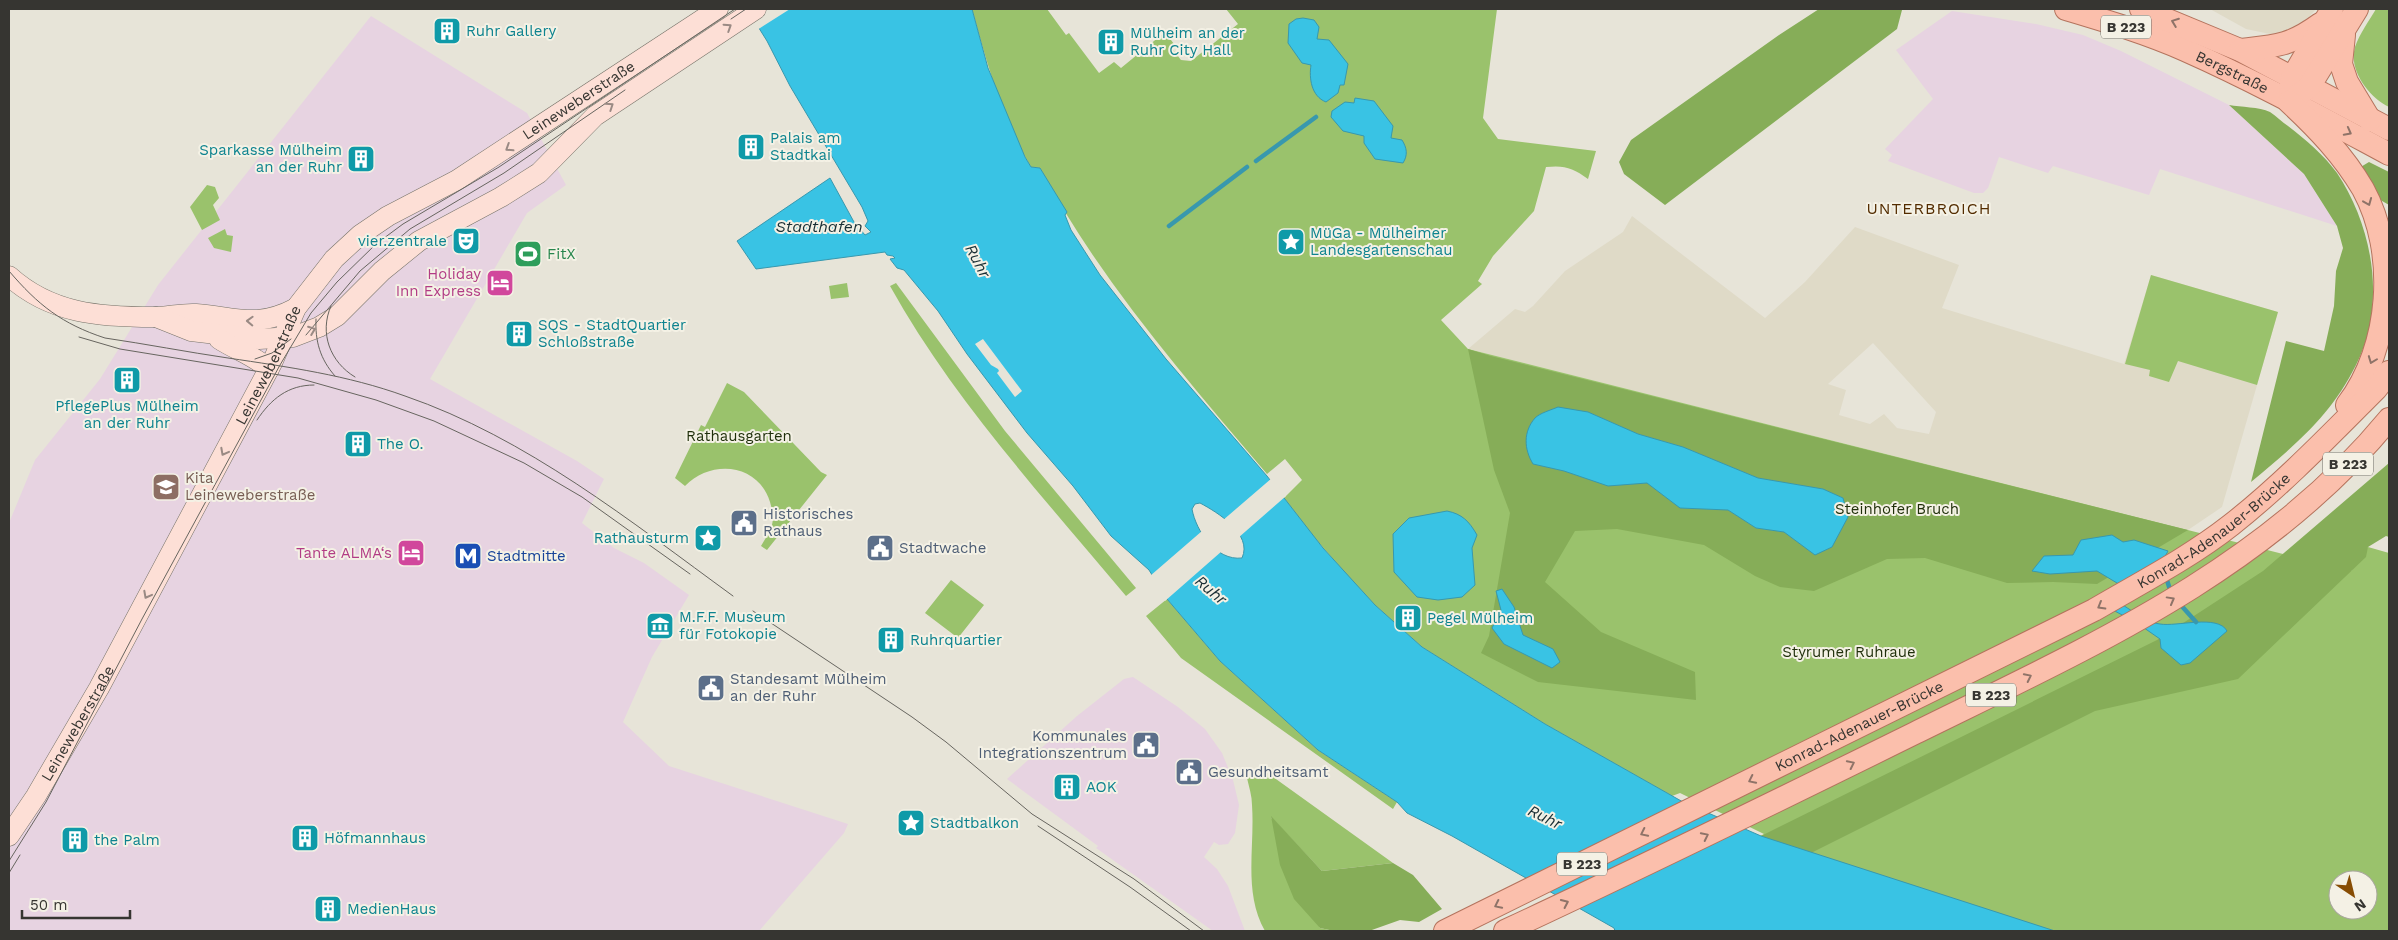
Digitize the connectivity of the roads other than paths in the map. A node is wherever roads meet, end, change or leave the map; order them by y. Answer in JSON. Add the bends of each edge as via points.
{"nodes":[{"id":1,"x":718,"y":9,"type":"edge"},
{"id":2,"x":756,"y":9,"type":"edge"},
{"id":3,"x":2066,"y":9,"type":"edge"},
{"id":4,"x":2141,"y":9,"type":"edge"},
{"id":5,"x":2357,"y":9,"type":"edge"},
{"id":6,"x":2334,"y":20,"type":"edge"},
{"id":7,"x":2240,"y":50,"type":"junction"},
{"id":8,"x":2300,"y":82,"type":"junction"},
{"id":9,"x":2289,"y":102,"type":"junction"},
{"id":10,"x":2380,"y":125,"type":"edge"},
{"id":11,"x":2389,"y":154,"type":"edge"},
{"id":12,"x":9,"y":276,"type":"edge"},
{"id":13,"x":296,"y":308,"type":"junction"},
{"id":14,"x":156,"y":317,"type":"junction"},
{"id":15,"x":211,"y":333,"type":"junction"},
{"id":16,"x":284,"y":338,"type":"junction"},
{"id":17,"x":268,"y":369,"type":"junction"},
{"id":18,"x":2389,"y":372,"type":"edge"},
{"id":19,"x":2389,"y":419,"type":"edge"},
{"id":20,"x":2309,"y":456,"type":"junction"},
{"id":21,"x":9,"y":836,"type":"edge"},
{"id":22,"x":1445,"y":931,"type":"edge"},
{"id":23,"x":1505,"y":931,"type":"edge"}],
"edges":[{"from":1,"to":13,"type":"main road","name":"Leineweberstraße","one_way":true,"via":[[457,180],[388,216],[360,235],[334,259]]},
{"from":16,"to":2,"type":"main road","name":"Leineweberstraße","one_way":true,"via":[[316,329],[337,316],[382,271],[419,241],[539,173],[595,116]]},
{"from":3,"to":9,"type":"main road","name":"Bergstraße","number":"B 223","via":[[2184,49]]},
{"from":7,"to":4,"type":"main road","name":"Bergstraße","number":"B 223","one_way":true},
{"from":5,"to":6,"type":"main road"},
{"from":6,"to":7,"type":"main road","via":[[2296,41]]},
{"from":6,"to":8,"type":"main road"},
{"from":6,"to":10,"type":"main road","via":[[2346,82]]},
{"from":7,"to":8,"type":"main road","name":"Bergstraße","number":"B 223"},
{"from":8,"to":9,"type":"main road"},
{"from":8,"to":10,"type":"main road","name":"Bergstraße","number":"B 223"},
{"from":9,"to":11,"type":"main road","name":"Bergstraße","one_way":true},
{"from":9,"to":20,"type":"main road","number":"B 223","one_way":true,"via":[[2318,128],[2364,190],[2377,224],[2386,283],[2383,325],[2372,361],[2356,393]]},
{"from":12,"to":14,"type":"main road","via":[[24,289],[61,308],[108,316]]},
{"from":13,"to":14,"type":"main road","one_way":true,"via":[[280,317],[258,321],[194,314]]},
{"from":13,"to":16,"type":"main road","name":"Leineweberstraße"},
{"from":14,"to":15,"type":"main road","name":"Leineweberstraße","via":[[191,331]]},
{"from":15,"to":16,"type":"main road","name":"Leineweberstraße","via":[[258,339]]},
{"from":15,"to":17,"type":"main road"},
{"from":16,"to":17,"type":"main road","name":"Leineweberstraße"},
{"from":17,"to":21,"type":"main road","name":"Leineweberstraße","one_way":true,"via":[[99,688]]},
{"from":18,"to":20,"type":"main road","name":"Konrad-Adenauer-Brücke","number":"B 223"},
{"from":23,"to":19,"type":"main road","name":"Konrad-Adenauer-Brücke","number":"B 223","one_way":true,"via":[[1670,854],[2072,656],[2184,593],[2239,558],[2305,506]]},
{"from":20,"to":22,"type":"main road","name":"Konrad-Adenauer-Brücke","number":"B 223","one_way":true,"via":[[2229,526],[2094,610]]}]}
